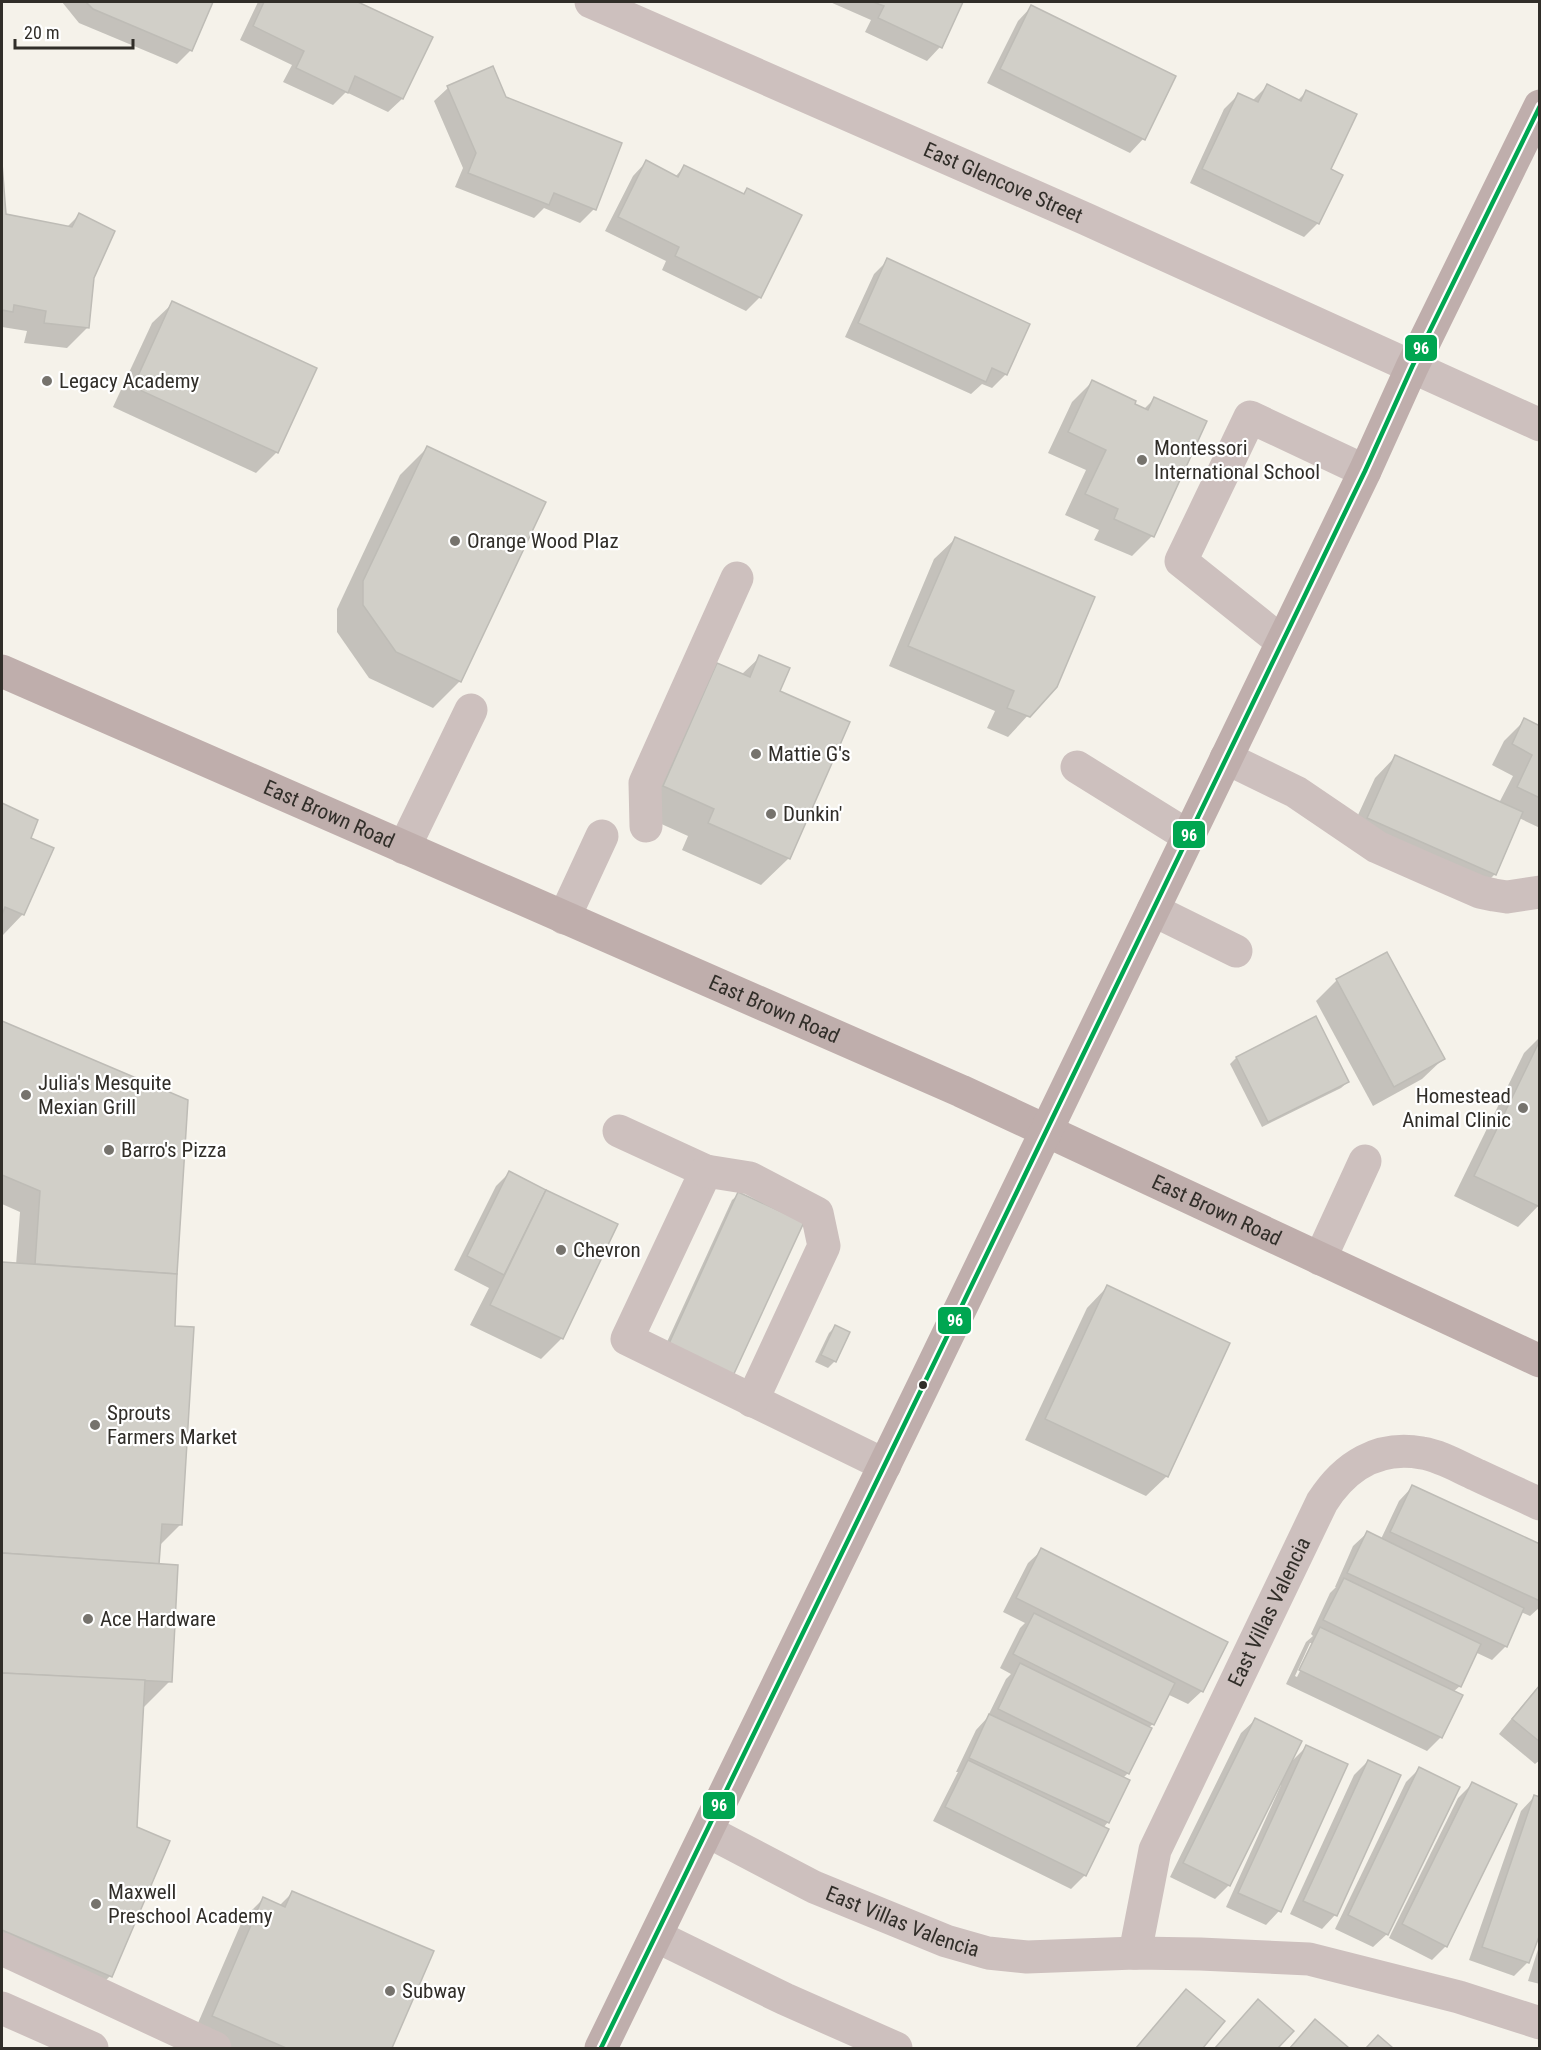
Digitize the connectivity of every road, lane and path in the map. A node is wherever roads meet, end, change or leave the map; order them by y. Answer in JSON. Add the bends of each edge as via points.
{"nodes":[{"id":1,"x":591,"y":2,"type":"edge"},
{"id":2,"x":1539,"y":106,"type":"edge"},
{"id":3,"x":1412,"y":367,"type":"junction"},
{"id":4,"x":1539,"y":425,"type":"edge"},
{"id":5,"x":1365,"y":471,"type":"junction"},
{"id":6,"x":737,"y":578,"type":"dead end"},
{"id":7,"x":1282,"y":642,"type":"junction"},
{"id":8,"x":2,"y":671,"type":"edge"},
{"id":9,"x":471,"y":710,"type":"dead end"},
{"id":10,"x":1226,"y":758,"type":"junction"},
{"id":11,"x":1077,"y":767,"type":"dead end"},
{"id":12,"x":646,"y":826,"type":"dead end"},
{"id":13,"x":602,"y":836,"type":"dead end"},
{"id":14,"x":1188,"y":836,"type":"junction"},
{"id":15,"x":404,"y":848,"type":"junction"},
{"id":16,"x":1539,"y":892,"type":"edge"},
{"id":17,"x":1153,"y":910,"type":"junction"},
{"id":18,"x":564,"y":918,"type":"junction"},
{"id":19,"x":1236,"y":951,"type":"dead end"},
{"id":20,"x":619,"y":1131,"type":"dead end"},
{"id":21,"x":1046,"y":1131,"type":"junction"},
{"id":22,"x":1365,"y":1161,"type":"dead end"},
{"id":23,"x":706,"y":1171,"type":"junction"},
{"id":24,"x":1320,"y":1259,"type":"junction"},
{"id":25,"x":1539,"y":1361,"type":"edge"},
{"id":26,"x":752,"y":1401,"type":"junction"},
{"id":27,"x":885,"y":1465,"type":"junction"},
{"id":28,"x":1539,"y":1504,"type":"edge"},
{"id":29,"x":707,"y":1831,"type":"junction"},
{"id":30,"x":656,"y":1936,"type":"junction"},
{"id":31,"x":2,"y":1949,"type":"edge"},
{"id":32,"x":1135,"y":1953,"type":"junction"},
{"id":33,"x":2,"y":2008,"type":"edge"},
{"id":34,"x":1539,"y":2023,"type":"edge"},
{"id":35,"x":92,"y":2049,"type":"edge"},
{"id":36,"x":215,"y":2049,"type":"edge"},
{"id":37,"x":601,"y":2049,"type":"edge"},
{"id":38,"x":896,"y":2049,"type":"edge"}],
"edges":[{"from":1,"to":3,"type":"street","name":"East Glencove Street"},
{"from":2,"to":3,"type":"main road"},
{"from":3,"to":4,"type":"street","name":"East Glencove Street"},
{"from":3,"to":5,"type":"main road"},
{"from":5,"to":7,"type":"main road"},
{"from":5,"to":7,"type":"street","via":[[1250,417],[1181,561]]},
{"from":6,"to":12,"type":"street","via":[[645,783]]},
{"from":7,"to":10,"type":"main road"},
{"from":8,"to":15,"type":"main road","name":"East Brown Road"},
{"from":9,"to":15,"type":"street"},
{"from":10,"to":14,"type":"main road"},
{"from":10,"to":16,"type":"street","via":[[1296,792],[1377,847],[1426,869],[1494,895]]},
{"from":11,"to":14,"type":"street"},
{"from":13,"to":18,"type":"street"},
{"from":14,"to":17,"type":"main road"},
{"from":15,"to":18,"type":"main road","name":"East Brown Road"},
{"from":17,"to":19,"type":"street"},
{"from":17,"to":21,"type":"main road"},
{"from":18,"to":21,"type":"main road","name":"East Brown Road"},
{"from":20,"to":23,"type":"street"},
{"from":21,"to":24,"type":"main road","name":"East Brown Road"},
{"from":21,"to":27,"type":"main road"},
{"from":22,"to":24,"type":"street"},
{"from":23,"to":26,"type":"street","via":[[750,1178],[817,1213],[824,1246]]},
{"from":23,"to":26,"type":"street","via":[[627,1339]]},
{"from":24,"to":25,"type":"main road","name":"East Brown Road"},
{"from":26,"to":27,"type":"street"},
{"from":27,"to":29,"type":"main road"},
{"from":28,"to":32,"type":"street","name":"East Villas Valencia","via":[[1442,1459],[1403,1451],[1361,1462],[1332,1486],[1155,1850]]},
{"from":29,"to":30,"type":"main road"},
{"from":29,"to":32,"type":"street","name":"East Villas Valencia","via":[[814,1887],[946,1941],[988,1953],[1027,1957]]},
{"from":30,"to":37,"type":"main road"},
{"from":30,"to":38,"type":"street"},
{"from":31,"to":36,"type":"street"},
{"from":32,"to":34,"type":"street","name":"East Villas Valencia","via":[[1309,1959],[1460,1997]]},
{"from":33,"to":35,"type":"street"}]}
